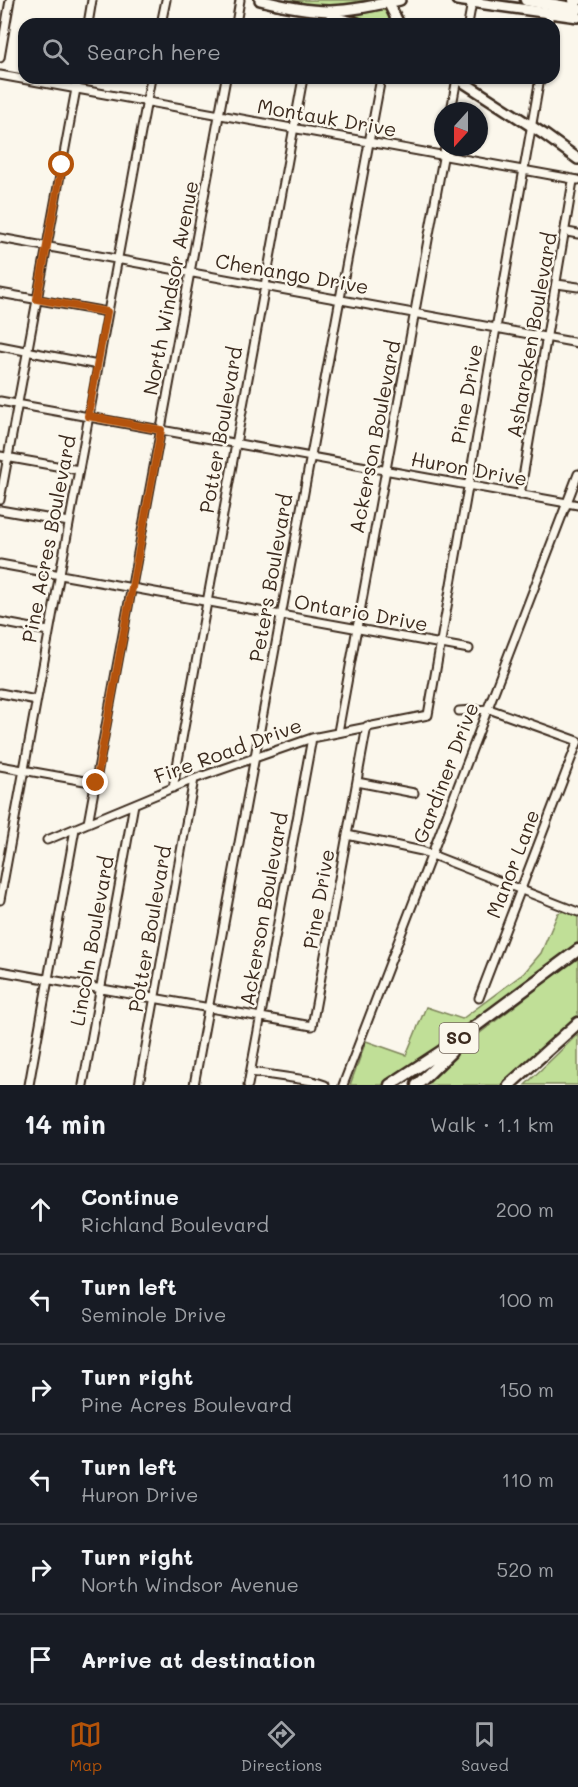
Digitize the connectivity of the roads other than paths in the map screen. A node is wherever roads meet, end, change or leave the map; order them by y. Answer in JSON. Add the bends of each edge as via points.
{"nodes":[{"id":1,"x":10,"y":0,"type":"edge"},
{"id":2,"x":92,"y":0,"type":"edge"},
{"id":3,"x":166,"y":0,"type":"edge"},
{"id":4,"x":240,"y":0,"type":"edge"},
{"id":5,"x":260,"y":0,"type":"edge"},
{"id":6,"x":268,"y":0,"type":"edge"},
{"id":7,"x":371,"y":0,"type":"edge"},
{"id":8,"x":400,"y":0,"type":"edge"},
{"id":9,"x":457,"y":0,"type":"edge"},
{"id":10,"x":526,"y":0,"type":"edge"},
{"id":11,"x":387,"y":1,"type":"edge"},
{"id":12,"x":472,"y":2,"type":"junction"},
{"id":13,"x":278,"y":5,"type":"junction"},
{"id":14,"x":363,"y":8,"type":"junction"},
{"id":15,"x":578,"y":9,"type":"edge"},
{"id":16,"x":312,"y":12,"type":"junction"},
{"id":17,"x":550,"y":12,"type":"junction"},
{"id":18,"x":578,"y":16,"type":"edge"},
{"id":19,"x":89,"y":18,"type":"edge"},
{"id":20,"x":162,"y":18,"type":"edge"},
{"id":21,"x":237,"y":18,"type":"edge"},
{"id":22,"x":336,"y":18,"type":"edge"},
{"id":23,"x":396,"y":18,"type":"edge"},
{"id":24,"x":469,"y":18,"type":"edge"},
{"id":25,"x":549,"y":18,"type":"edge"},
{"id":26,"x":0,"y":58,"type":"edge"},
{"id":27,"x":0,"y":75,"type":"edge"},
{"id":28,"x":18,"y":78,"type":"edge"},
{"id":29,"x":49,"y":84,"type":"edge"},
{"id":30,"x":77,"y":84,"type":"edge"},
{"id":31,"x":150,"y":84,"type":"edge"},
{"id":32,"x":225,"y":84,"type":"edge"},
{"id":33,"x":302,"y":84,"type":"edge"},
{"id":34,"x":380,"y":84,"type":"edge"},
{"id":35,"x":456,"y":84,"type":"edge"},
{"id":36,"x":466,"y":84,"type":"edge"},
{"id":37,"x":539,"y":84,"type":"edge"},
{"id":38,"x":76,"y":89,"type":"junction"},
{"id":39,"x":147,"y":101,"type":"junction"},
{"id":40,"x":453,"y":102,"type":"edge"},
{"id":41,"x":220,"y":116,"type":"junction"},
{"id":42,"x":531,"y":125,"type":"junction"},
{"id":43,"x":294,"y":129,"type":"junction"},
{"id":44,"x":370,"y":142,"type":"junction"},
{"id":45,"x":434,"y":154,"type":"edge"},
{"id":46,"x":443,"y":156,"type":"joint"},
{"id":47,"x":578,"y":159,"type":"edge"},
{"id":48,"x":523,"y":171,"type":"junction"},
{"id":49,"x":576,"y":181,"type":"edge"},
{"id":50,"x":567,"y":232,"type":"junction"},
{"id":51,"x":578,"y":234,"type":"edge"},
{"id":52,"x":0,"y":238,"type":"edge"},
{"id":53,"x":46,"y":247,"type":"junction"},
{"id":54,"x":117,"y":259,"type":"junction"},
{"id":55,"x":190,"y":273,"type":"junction"},
{"id":56,"x":557,"y":284,"type":"junction"},
{"id":57,"x":265,"y":286,"type":"junction"},
{"id":58,"x":578,"y":287,"type":"edge"},
{"id":59,"x":0,"y":293,"type":"edge"},
{"id":60,"x":37,"y":299,"type":"junction"},
{"id":61,"x":339,"y":300,"type":"junction"},
{"id":62,"x":107,"y":312,"type":"junction"},
{"id":63,"x":415,"y":313,"type":"junction"},
{"id":64,"x":495,"y":328,"type":"junction"},
{"id":65,"x":548,"y":338,"type":"junction"},
{"id":66,"x":578,"y":343,"type":"edge"},
{"id":67,"x":0,"y":346,"type":"edge"},
{"id":68,"x":27,"y":352,"type":"junction"},
{"id":69,"x":98,"y":364,"type":"junction"},
{"id":70,"x":0,"y":401,"type":"edge"},
{"id":71,"x":17,"y":404,"type":"junction"},
{"id":72,"x":88,"y":416,"type":"junction"},
{"id":73,"x":161,"y":430,"type":"junction"},
{"id":74,"x":236,"y":444,"type":"junction"},
{"id":75,"x":4,"y":456,"type":"edge"},
{"id":76,"x":310,"y":458,"type":"junction"},
{"id":77,"x":79,"y":470,"type":"junction"},
{"id":78,"x":385,"y":471,"type":"junction"},
{"id":79,"x":578,"y":474,"type":"edge"},
{"id":80,"x":468,"y":486,"type":"junction"},
{"id":81,"x":520,"y":495,"type":"junction"},
{"id":82,"x":0,"y":500,"type":"edge"},
{"id":83,"x":567,"y":503,"type":"junction"},
{"id":84,"x":578,"y":505,"type":"edge"},
{"id":85,"x":0,"y":510,"type":"edge"},
{"id":86,"x":69,"y":522,"type":"junction"},
{"id":87,"x":0,"y":564,"type":"edge"},
{"id":88,"x":59,"y":575,"type":"junction"},
{"id":89,"x":132,"y":589,"type":"junction"},
{"id":90,"x":207,"y":602,"type":"junction"},
{"id":91,"x":281,"y":615,"type":"junction"},
{"id":92,"x":0,"y":622,"type":"edge"},
{"id":93,"x":357,"y":628,"type":"junction"},
{"id":94,"x":48,"y":631,"type":"junction"},
{"id":95,"x":441,"y":643,"type":"junction"},
{"id":96,"x":469,"y":649,"type":"dead end"},
{"id":97,"x":0,"y":693,"type":"edge"},
{"id":98,"x":36,"y":699,"type":"junction"},
{"id":99,"x":489,"y":709,"type":"junction"},
{"id":100,"x":459,"y":711,"type":"dead end"},
{"id":101,"x":428,"y":715,"type":"joint"},
{"id":102,"x":367,"y":726,"type":"junction"},
{"id":103,"x":338,"y":732,"type":"junction"},
{"id":104,"x":312,"y":738,"type":"junction"},
{"id":105,"x":578,"y":741,"type":"edge"},
{"id":106,"x":254,"y":758,"type":"junction"},
{"id":107,"x":0,"y":766,"type":"edge"},
{"id":108,"x":23,"y":770,"type":"junction"},
{"id":109,"x":194,"y":779,"type":"junction"},
{"id":110,"x":357,"y":782,"type":"junction"},
{"id":111,"x":96,"y":783,"type":"junction"},
{"id":112,"x":173,"y":788,"type":"junction"},
{"id":113,"x":414,"y":793,"type":"dead end"},
{"id":114,"x":134,"y":804,"type":"junction"},
{"id":115,"x":88,"y":823,"type":"junction"},
{"id":116,"x":75,"y":829,"type":"junction"},
{"id":117,"x":347,"y":835,"type":"junction"},
{"id":118,"x":47,"y":840,"type":"dead end"},
{"id":119,"x":432,"y":854,"type":"junction"},
{"id":120,"x":521,"y":890,"type":"junction"},
{"id":121,"x":0,"y":900,"type":"edge"},
{"id":122,"x":578,"y":912,"type":"edge"},
{"id":123,"x":578,"y":950,"type":"edge"},
{"id":124,"x":0,"y":971,"type":"edge"},
{"id":125,"x":48,"y":980,"type":"junction"},
{"id":126,"x":527,"y":989,"type":"junction"},
{"id":127,"x":100,"y":990,"type":"junction"},
{"id":128,"x":479,"y":998,"type":"dead end"},
{"id":129,"x":154,"y":999,"type":"junction"},
{"id":130,"x":208,"y":1009,"type":"junction"},
{"id":131,"x":261,"y":1018,"type":"junction"},
{"id":132,"x":578,"y":1024,"type":"edge"},
{"id":133,"x":251,"y":1072,"type":"junction"},
{"id":134,"x":29,"y":1085,"type":"edge"},
{"id":135,"x":83,"y":1085,"type":"edge"},
{"id":136,"x":139,"y":1085,"type":"edge"},
{"id":137,"x":195,"y":1085,"type":"edge"},
{"id":138,"x":248,"y":1085,"type":"edge"},
{"id":139,"x":325,"y":1085,"type":"edge"},
{"id":140,"x":343,"y":1085,"type":"edge"},
{"id":141,"x":390,"y":1085,"type":"edge"},
{"id":142,"x":417,"y":1085,"type":"edge"},
{"id":143,"x":509,"y":1085,"type":"edge"},
{"id":144,"x":520,"y":1085,"type":"edge"}],
"edges":[{"from":1,"to":26,"type":"street"},
{"from":2,"to":19,"type":"street"},
{"from":3,"to":20,"type":"street"},
{"from":4,"to":21,"type":"street"},
{"from":5,"to":13,"type":"main road"},
{"from":6,"to":13,"type":"main road"},
{"from":7,"to":14,"type":"main road"},
{"from":8,"to":11,"type":"main road"},
{"from":9,"to":12,"type":"main road"},
{"from":10,"to":15,"type":"highway"},
{"from":11,"to":14,"type":"main road"},
{"from":11,"to":23,"type":"main road"},
{"from":12,"to":17,"type":"main road"},
{"from":12,"to":24,"type":"street"},
{"from":13,"to":16,"type":"main road"},
{"from":14,"to":16,"type":"main road"},
{"from":16,"to":22,"type":"main road"},
{"from":17,"to":18,"type":"main road"},
{"from":17,"to":25,"type":"street"},
{"from":27,"to":28,"type":"street","name":"Montauk Drive"},
{"from":29,"to":38,"type":"street","name":"Montauk Drive"},
{"from":30,"to":38,"type":"street"},
{"from":31,"to":39,"type":"street","name":"Pine Acres Boulevard"},
{"from":32,"to":41,"type":"street","name":"North Windsor Avenue"},
{"from":33,"to":43,"type":"street","name":"Potter Boulevard"},
{"from":34,"to":44,"type":"street","name":"Peters Boulevard"},
{"from":35,"to":40,"type":"street"},
{"from":36,"to":42,"type":"main road"},
{"from":37,"to":42,"type":"street","name":"Pine Drive"},
{"from":38,"to":39,"type":"street","name":"Montauk Drive"},
{"from":38,"to":53,"type":"street"},
{"from":39,"to":41,"type":"street","name":"Montauk Drive"},
{"from":39,"to":54,"type":"street","name":"Pine Acres Boulevard"},
{"from":41,"to":43,"type":"street","name":"Montauk Drive"},
{"from":41,"to":55,"type":"street","name":"North Windsor Avenue"},
{"from":42,"to":47,"type":"main road"},
{"from":42,"to":48,"type":"street","name":"Pine Drive"},
{"from":43,"to":44,"type":"street","name":"Montauk Drive"},
{"from":43,"to":57,"type":"street","name":"Potter Boulevard"},
{"from":44,"to":45,"type":"street","name":"Montauk Drive"},
{"from":44,"to":61,"type":"street","name":"Peters Boulevard"},
{"from":46,"to":48,"type":"street","name":"Montauk Drive"},
{"from":46,"to":63,"type":"street","name":"Ackerson Boulevard"},
{"from":48,"to":49,"type":"street","name":"Montauk Drive"},
{"from":48,"to":64,"type":"street","name":"Pine Drive"},
{"from":49,"to":50,"type":"street","name":"Asharoken Boulevard"},
{"from":50,"to":51,"type":"street"},
{"from":50,"to":56,"type":"street","name":"Asharoken Boulevard"},
{"from":52,"to":53,"type":"street","name":"Chenango Drive"},
{"from":53,"to":54,"type":"street","name":"Chenango Drive"},
{"from":53,"to":60,"type":"street"},
{"from":54,"to":55,"type":"street","name":"Chenango Drive"},
{"from":54,"to":62,"type":"street","name":"Pine Acres Boulevard"},
{"from":55,"to":57,"type":"street","name":"Chenango Drive"},
{"from":55,"to":73,"type":"street","name":"North Windsor Avenue"},
{"from":56,"to":58,"type":"street"},
{"from":56,"to":65,"type":"street","name":"Asharoken Boulevard"},
{"from":57,"to":61,"type":"street","name":"Chenango Drive"},
{"from":57,"to":74,"type":"street","name":"Potter Boulevard"},
{"from":59,"to":60,"type":"street"},
{"from":60,"to":62,"type":"street"},
{"from":60,"to":68,"type":"street"},
{"from":61,"to":63,"type":"street","name":"Chenango Drive"},
{"from":61,"to":76,"type":"street","name":"Peters Boulevard"},
{"from":62,"to":69,"type":"street","name":"Pine Acres Boulevard"},
{"from":63,"to":64,"type":"street","name":"Chenango Drive"},
{"from":63,"to":78,"type":"street","name":"Ackerson Boulevard"},
{"from":64,"to":65,"type":"street","name":"Chenango Drive"},
{"from":64,"to":80,"type":"street","name":"Pine Drive"},
{"from":65,"to":66,"type":"street","name":"Chenango Drive"},
{"from":65,"to":81,"type":"street","name":"Asharoken Boulevard"},
{"from":67,"to":68,"type":"street"},
{"from":68,"to":69,"type":"street"},
{"from":68,"to":71,"type":"street"},
{"from":69,"to":72,"type":"street","name":"Pine Acres Boulevard"},
{"from":70,"to":71,"type":"street","name":"Huron Drive"},
{"from":71,"to":72,"type":"street","name":"Huron Drive"},
{"from":71,"to":75,"type":"street"},
{"from":72,"to":73,"type":"street","name":"Huron Drive"},
{"from":72,"to":77,"type":"street","name":"Pine Acres Boulevard"},
{"from":73,"to":74,"type":"street","name":"Huron Drive"},
{"from":73,"to":89,"type":"street","name":"North Windsor Avenue"},
{"from":74,"to":76,"type":"street","name":"Huron Drive"},
{"from":74,"to":90,"type":"street","name":"Potter Boulevard"},
{"from":75,"to":77,"type":"street"},
{"from":75,"to":82,"type":"street"},
{"from":76,"to":78,"type":"street","name":"Huron Drive"},
{"from":76,"to":91,"type":"street","name":"Peters Boulevard"},
{"from":77,"to":86,"type":"street","name":"Pine Acres Boulevard"},
{"from":78,"to":80,"type":"street","name":"Huron Drive"},
{"from":78,"to":93,"type":"street","name":"Ackerson Boulevard"},
{"from":79,"to":83,"type":"street","name":"Gardiner Drive"},
{"from":80,"to":81,"type":"street","name":"Huron Drive"},
{"from":80,"to":95,"type":"street","name":"Pine Drive"},
{"from":81,"to":83,"type":"street","name":"Huron Drive"},
{"from":83,"to":84,"type":"street","name":"Huron Drive"},
{"from":83,"to":99,"type":"street","name":"Gardiner Drive"},
{"from":85,"to":86,"type":"street"},
{"from":86,"to":88,"type":"street","name":"Pine Acres Boulevard"},
{"from":87,"to":88,"type":"street","name":"Ontario Drive"},
{"from":88,"to":89,"type":"street","name":"Ontario Drive"},
{"from":88,"to":94,"type":"street","name":"Pine Acres Boulevard"},
{"from":89,"to":90,"type":"street","name":"Ontario Drive"},
{"from":89,"to":111,"type":"street","name":"North Windsor Avenue"},
{"from":90,"to":91,"type":"street","name":"Ontario Drive"},
{"from":90,"to":112,"type":"street","name":"Potter Boulevard"},
{"from":91,"to":93,"type":"street","name":"Ontario Drive"},
{"from":91,"to":106,"type":"street","name":"Peters Boulevard"},
{"from":92,"to":94,"type":"street"},
{"from":93,"to":95,"type":"street","name":"Ontario Drive"},
{"from":93,"to":103,"type":"street","name":"Ackerson Boulevard"},
{"from":94,"to":98,"type":"street","name":"Pine Acres Boulevard"},
{"from":95,"to":96,"type":"street","name":"Ontario Drive"},
{"from":95,"to":101,"type":"street","name":"Pine Drive"},
{"from":97,"to":98,"type":"street"},
{"from":98,"to":108,"type":"street","name":"Pine Acres Boulevard"},
{"from":99,"to":100,"type":"street"},
{"from":99,"to":105,"type":"street"},
{"from":99,"to":119,"type":"street","name":"Gardiner Drive"},
{"from":101,"to":102,"type":"street","name":"Fire Road Drive"},
{"from":102,"to":103,"type":"street","name":"Fire Road Drive"},
{"from":102,"to":110,"type":"street","name":"Pine Drive"},
{"from":103,"to":104,"type":"street","name":"Fire Road Drive"},
{"from":104,"to":106,"type":"street","name":"Fire Road Drive"},
{"from":104,"to":131,"type":"street","name":"Ackerson Boulevard"},
{"from":105,"to":120,"type":"street","name":"Manor Lane"},
{"from":106,"to":109,"type":"street","name":"Fire Road Drive"},
{"from":106,"to":130,"type":"street","name":"Peters Boulevard"},
{"from":107,"to":108,"type":"street"},
{"from":108,"to":111,"type":"street"},
{"from":108,"to":121,"type":"street","name":"Pine Acres Boulevard"},
{"from":109,"to":112,"type":"street","name":"Fire Road Drive"},
{"from":109,"to":129,"type":"street","name":"Potter Boulevard"},
{"from":110,"to":113,"type":"street"},
{"from":110,"to":117,"type":"street","name":"Pine Drive"},
{"from":111,"to":115,"type":"street","name":"North Windsor Avenue"},
{"from":112,"to":114,"type":"street","name":"Fire Road Drive"},
{"from":114,"to":115,"type":"street","name":"Fire Road Drive"},
{"from":114,"to":127,"type":"street","name":"Lincoln Boulevard"},
{"from":115,"to":116,"type":"street","name":"Fire Road Drive"},
{"from":116,"to":118,"type":"street","name":"Fire Road Drive"},
{"from":116,"to":125,"type":"street"},
{"from":117,"to":119,"type":"street"},
{"from":117,"to":131,"type":"street","name":"Pine Drive","via":[[312,1025]]},
{"from":119,"to":120,"type":"street"},
{"from":119,"to":140,"type":"street","name":"Gardiner Drive"},
{"from":120,"to":122,"type":"street"},
{"from":120,"to":128,"type":"street","name":"Manor Lane"},
{"from":123,"to":126,"type":"highway","number":"SO"},
{"from":124,"to":125,"type":"street"},
{"from":125,"to":127,"type":"street"},
{"from":125,"to":134,"type":"street"},
{"from":126,"to":141,"type":"highway","number":"SO"},
{"from":126,"to":142,"type":"highway"},
{"from":127,"to":129,"type":"street"},
{"from":127,"to":135,"type":"street","name":"Lincoln Boulevard"},
{"from":129,"to":130,"type":"street"},
{"from":129,"to":136,"type":"street","name":"Potter Boulevard"},
{"from":130,"to":131,"type":"street"},
{"from":130,"to":137,"type":"street","name":"Peters Boulevard"},
{"from":131,"to":133,"type":"street","name":"Ackerson Boulevard"},
{"from":132,"to":143,"type":"highway"},
{"from":132,"to":144,"type":"highway","via":[[556,1053]]},
{"from":133,"to":138,"type":"street","name":"Ackerson Boulevard"},
{"from":133,"to":139,"type":"street"}]}
